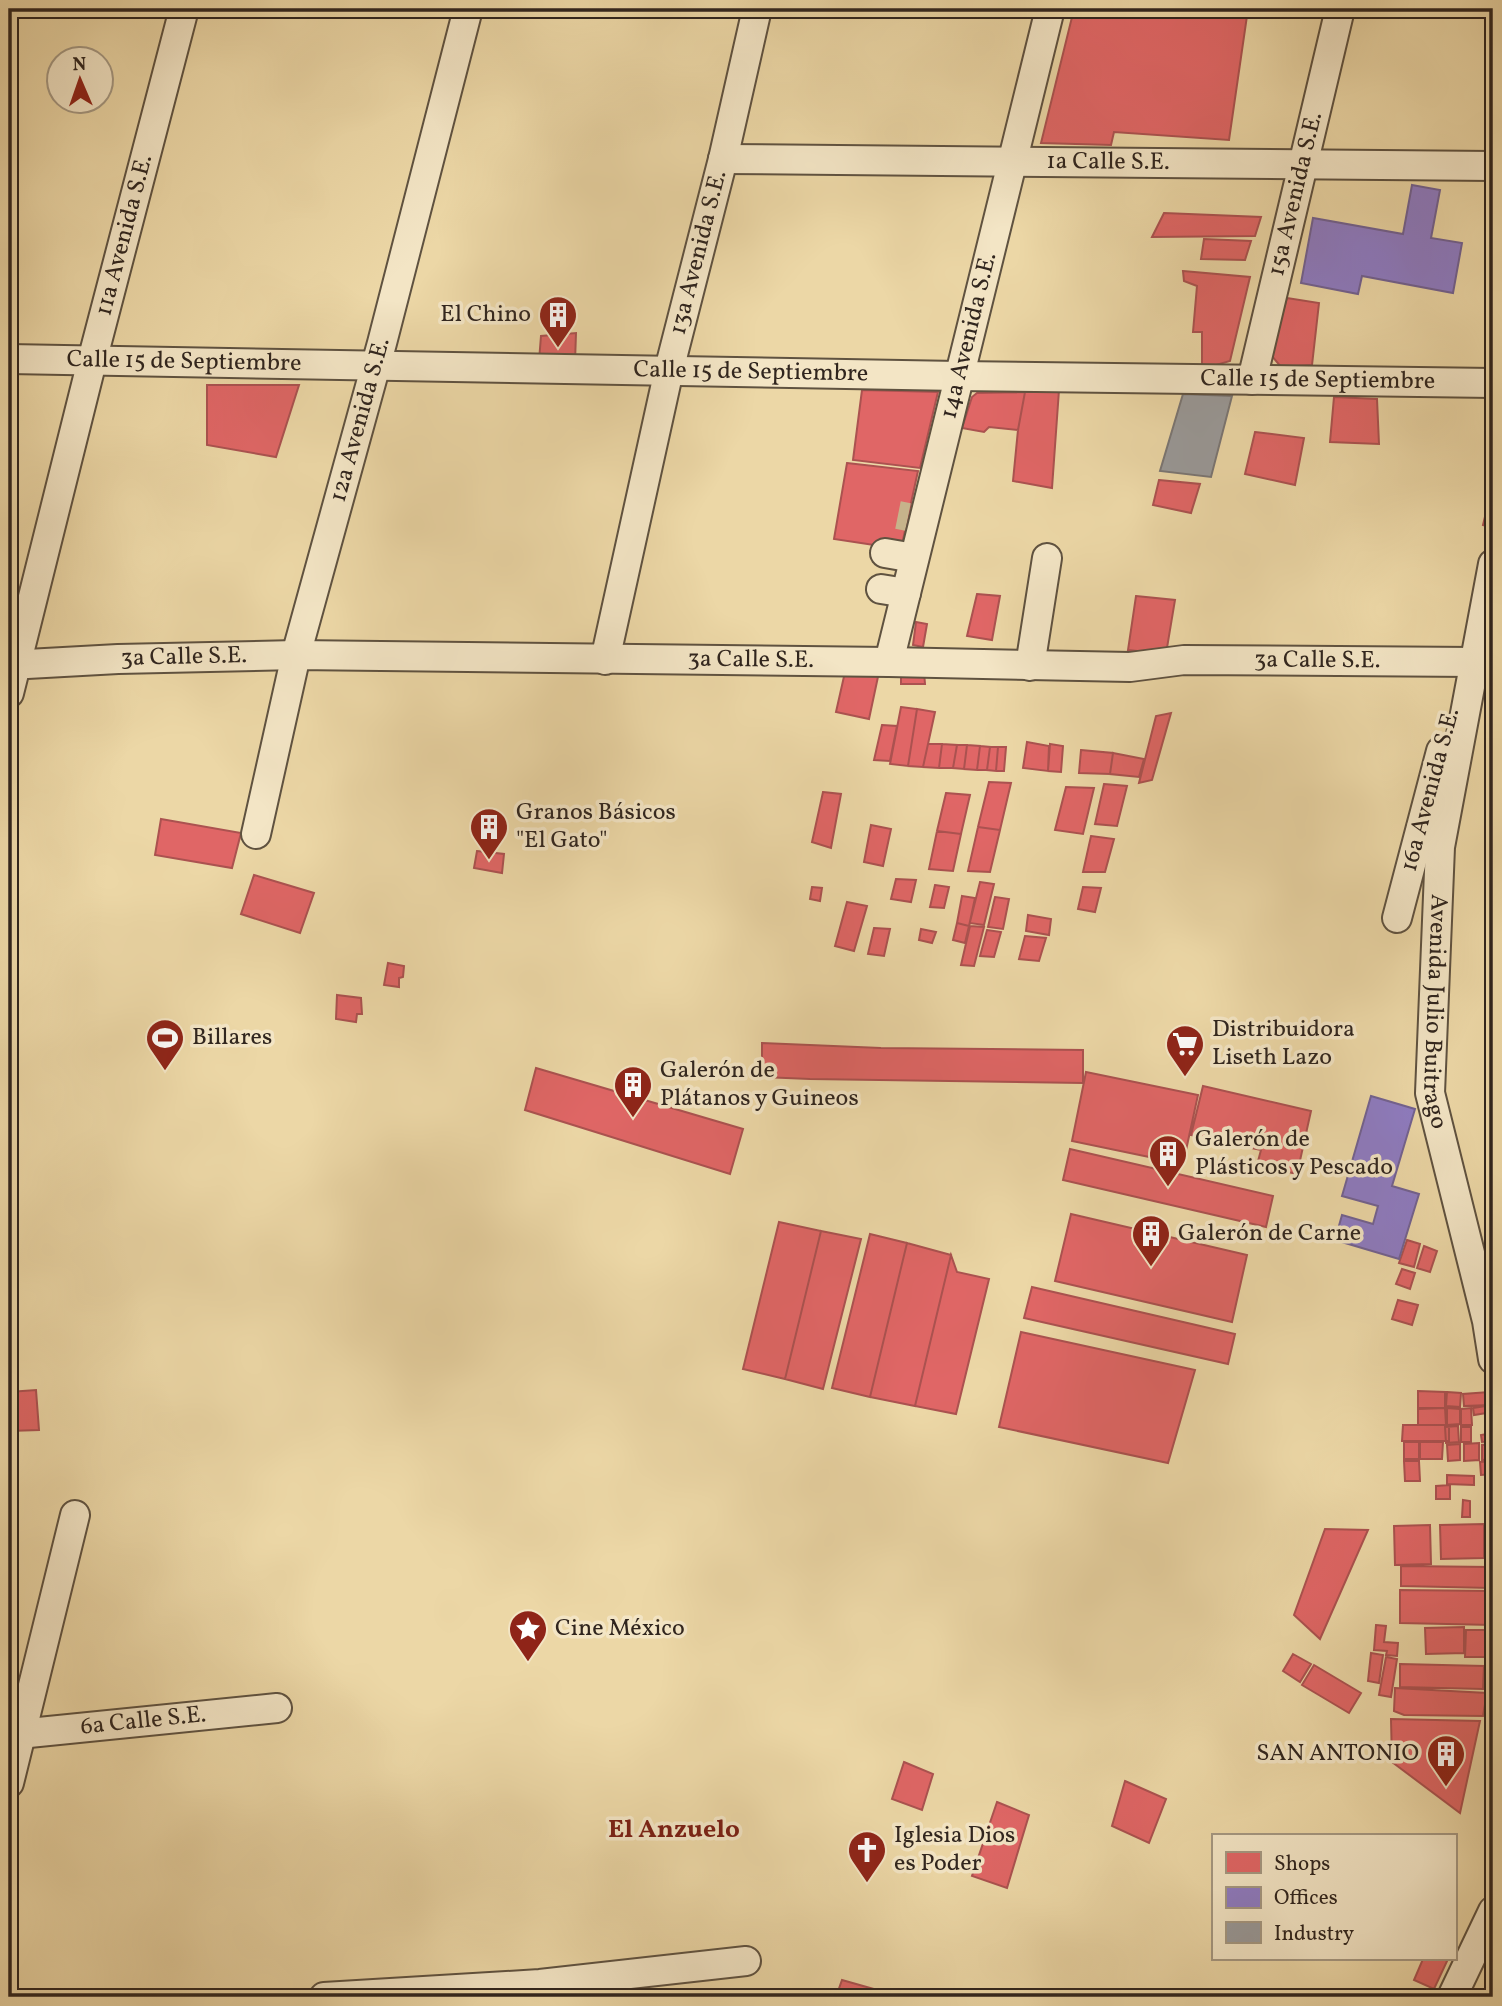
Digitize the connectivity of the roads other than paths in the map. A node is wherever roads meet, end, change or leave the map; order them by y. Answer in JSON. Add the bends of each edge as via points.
{"nodes":[{"id":1,"x":184,"y":9,"type":"edge"},
{"id":2,"x":468,"y":9,"type":"edge"},
{"id":3,"x":757,"y":9,"type":"edge"},
{"id":4,"x":1050,"y":9,"type":"edge"},
{"id":5,"x":1340,"y":9,"type":"edge"},
{"id":6,"x":723,"y":159,"type":"junction"},
{"id":7,"x":1012,"y":161,"type":"junction"},
{"id":8,"x":1303,"y":164,"type":"junction"},
{"id":9,"x":1493,"y":166,"type":"edge"},
{"id":10,"x":9,"y":359,"type":"edge"},
{"id":11,"x":92,"y":361,"type":"junction"},
{"id":12,"x":376,"y":365,"type":"junction"},
{"id":13,"x":669,"y":370,"type":"junction"},
{"id":14,"x":958,"y":376,"type":"junction"},
{"id":15,"x":1252,"y":380,"type":"junction"},
{"id":16,"x":1493,"y":383,"type":"edge"},
{"id":17,"x":885,"y":554,"type":"dead end"},
{"id":18,"x":914,"y":558,"type":"junction"},
{"id":19,"x":1047,"y":558,"type":"dead end"},
{"id":20,"x":1493,"y":564,"type":"edge"},
{"id":21,"x":296,"y":655,"type":"junction"},
{"id":22,"x":605,"y":660,"type":"junction"},
{"id":23,"x":1475,"y":661,"type":"edge"},
{"id":24,"x":889,"y":662,"type":"junction"},
{"id":25,"x":13,"y":665,"type":"edge"},
{"id":26,"x":1030,"y":666,"type":"junction"},
{"id":27,"x":9,"y":693,"type":"edge"},
{"id":28,"x":256,"y":834,"type":"dead end"},
{"id":29,"x":1397,"y":918,"type":"dead end"},
{"id":30,"x":1493,"y":1359,"type":"edge"},
{"id":31,"x":75,"y":1514,"type":"dead end"},
{"id":32,"x":278,"y":1708,"type":"dead end"},
{"id":33,"x":14,"y":1735,"type":"edge"},
{"id":34,"x":9,"y":1783,"type":"edge"},
{"id":35,"x":1493,"y":1911,"type":"edge"},
{"id":36,"x":746,"y":1961,"type":"dead end"},
{"id":37,"x":541,"y":1991,"type":"edge"},
{"id":38,"x":324,"y":1997,"type":"edge"},
{"id":39,"x":1452,"y":1997,"type":"edge"}],
"edges":[{"from":1,"to":11,"type":"street","name":"11a Avenida S.E."},
{"from":2,"to":12,"type":"street","name":"12a Avenida S.E."},
{"from":3,"to":6,"type":"street","name":"13a Avenida S.E."},
{"from":4,"to":7,"type":"street","name":"14a Avenida S.E."},
{"from":5,"to":8,"type":"street","name":"15a Avenida S.E."},
{"from":6,"to":7,"type":"street","name":"1a Calle S.E."},
{"from":6,"to":13,"type":"street","name":"13a Avenida S.E."},
{"from":7,"to":8,"type":"street","name":"1a Calle S.E."},
{"from":7,"to":14,"type":"street","name":"14a Avenida S.E.","via":[[990,269]]},
{"from":8,"to":9,"type":"street","name":"1a Calle S.E."},
{"from":8,"to":15,"type":"street","name":"15a Avenida S.E."},
{"from":10,"to":11,"type":"street","name":"Calle 15 de Septiembre"},
{"from":11,"to":12,"type":"street","name":"Calle 15 de Septiembre"},
{"from":11,"to":25,"type":"street","name":"11a Avenida S.E."},
{"from":12,"to":13,"type":"street","name":"Calle 15 de Septiembre"},
{"from":12,"to":21,"type":"street","name":"12a Avenida S.E."},
{"from":13,"to":14,"type":"street","name":"Calle 15 de Septiembre"},
{"from":13,"to":22,"type":"street","name":"13a Avenida S.E."},
{"from":14,"to":15,"type":"street","name":"Calle 15 de Septiembre"},
{"from":14,"to":18,"type":"street","name":"14a Avenida S.E."},
{"from":15,"to":16,"type":"street","name":"Calle 15 de Septiembre"},
{"from":17,"to":18,"type":"street"},
{"from":18,"to":24,"type":"street","name":"14a Avenida S.E."},
{"from":19,"to":26,"type":"street"},
{"from":20,"to":23,"type":"street","name":"16a Avenida S.E."},
{"from":21,"to":22,"type":"street","name":"3a Calle S.E."},
{"from":21,"to":25,"type":"street","name":"3a Calle S.E."},
{"from":21,"to":28,"type":"street","name":"12a Avenida S.E."},
{"from":22,"to":24,"type":"street","name":"3a Calle S.E."},
{"from":23,"to":26,"type":"street","name":"3a Calle S.E.","via":[[1184,660],[1130,667]]},
{"from":23,"to":29,"type":"street","name":"16a Avenida S.E.","via":[[1460,681]]},
{"from":23,"to":30,"type":"street","name":"Avenida Julio Buitrago","via":[[1440,847],[1430,1093],[1488,1321]]},
{"from":24,"to":26,"type":"street","name":"3a Calle S.E."},
{"from":25,"to":27,"type":"street","name":"11a Avenida S.E."},
{"from":31,"to":33,"type":"street"},
{"from":32,"to":33,"type":"street","name":"6a Calle S.E."},
{"from":33,"to":34,"type":"street"},
{"from":35,"to":39,"type":"street"},
{"from":36,"to":37,"type":"street"},
{"from":37,"to":38,"type":"street"}]}
